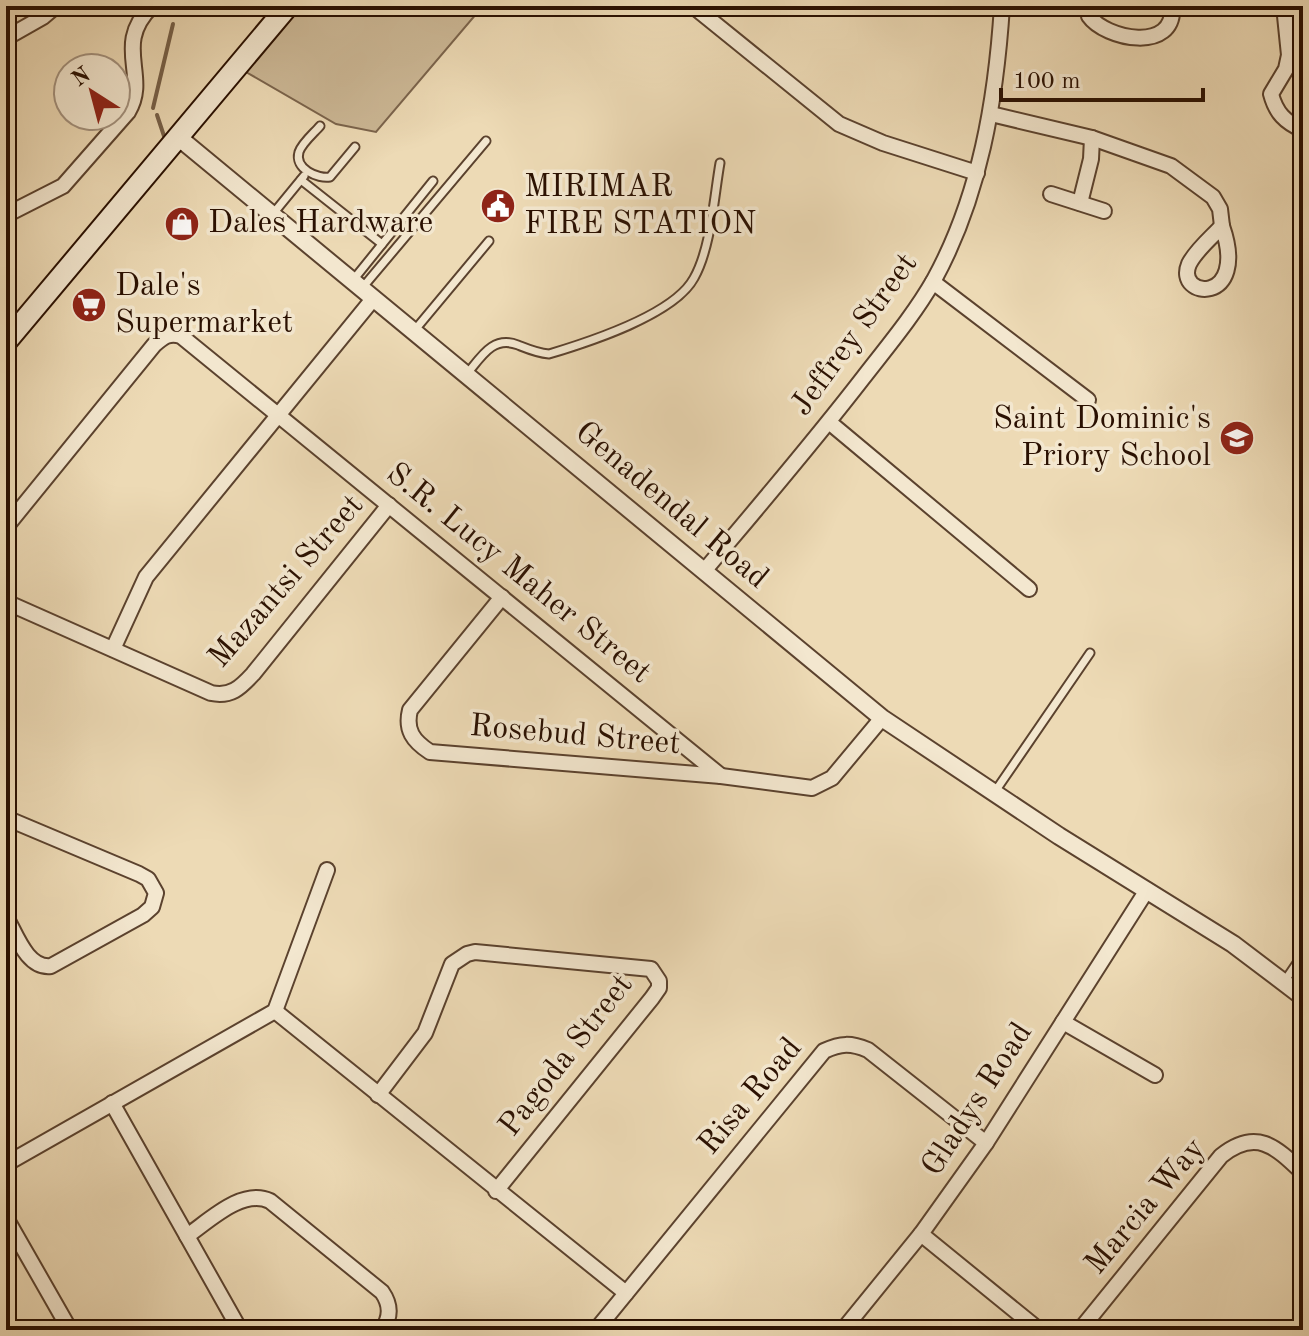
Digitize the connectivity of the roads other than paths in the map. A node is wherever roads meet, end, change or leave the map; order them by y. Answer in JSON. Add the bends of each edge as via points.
{"nodes":[{"id":1,"x":56,"y":6,"type":"edge"},
{"id":2,"x":152,"y":6,"type":"edge"},
{"id":3,"x":288,"y":6,"type":"edge"},
{"id":4,"x":693,"y":6,"type":"edge"},
{"id":5,"x":1002,"y":6,"type":"edge"},
{"id":6,"x":1088,"y":6,"type":"edge"},
{"id":7,"x":1172,"y":6,"type":"edge"},
{"id":8,"x":1284,"y":6,"type":"edge"},
{"id":9,"x":6,"y":38,"type":"edge"},
{"id":10,"x":991,"y":114,"type":"junction"},
{"id":11,"x":320,"y":126,"type":"dead end"},
{"id":12,"x":1303,"y":130,"type":"edge"},
{"id":13,"x":178,"y":137,"type":"junction"},
{"id":14,"x":1092,"y":138,"type":"junction"},
{"id":15,"x":486,"y":141,"type":"dead end"},
{"id":16,"x":355,"y":147,"type":"dead end"},
{"id":17,"x":720,"y":163,"type":"dead end"},
{"id":18,"x":308,"y":171,"type":"junction"},
{"id":19,"x":977,"y":173,"type":"junction"},
{"id":20,"x":301,"y":180,"type":"junction"},
{"id":21,"x":433,"y":181,"type":"dead end"},
{"id":22,"x":1051,"y":194,"type":"dead end"},
{"id":23,"x":1080,"y":203,"type":"junction"},
{"id":24,"x":1104,"y":211,"type":"dead end"},
{"id":25,"x":6,"y":215,"type":"edge"},
{"id":26,"x":272,"y":215,"type":"junction"},
{"id":27,"x":1222,"y":226,"type":"dead end"},
{"id":28,"x":489,"y":241,"type":"dead end"},
{"id":29,"x":382,"y":244,"type":"junction"},
{"id":30,"x":933,"y":282,"type":"junction"},
{"id":31,"x":363,"y":290,"type":"junction"},
{"id":32,"x":414,"y":331,"type":"junction"},
{"id":33,"x":6,"y":342,"type":"edge"},
{"id":34,"x":467,"y":374,"type":"junction"},
{"id":35,"x":1088,"y":400,"type":"dead end"},
{"id":36,"x":280,"y":417,"type":"junction"},
{"id":37,"x":829,"y":422,"type":"junction"},
{"id":38,"x":389,"y":505,"type":"junction"},
{"id":39,"x":6,"y":527,"type":"edge"},
{"id":40,"x":705,"y":570,"type":"junction"},
{"id":41,"x":1029,"y":589,"type":"dead end"},
{"id":42,"x":502,"y":597,"type":"junction"},
{"id":43,"x":6,"y":602,"type":"edge"},
{"id":44,"x":113,"y":649,"type":"junction"},
{"id":45,"x":1090,"y":653,"type":"dead end"},
{"id":46,"x":882,"y":718,"type":"junction"},
{"id":47,"x":721,"y":776,"type":"junction"},
{"id":48,"x":994,"y":794,"type":"junction"},
{"id":49,"x":6,"y":818,"type":"edge"},
{"id":50,"x":327,"y":870,"type":"dead end"},
{"id":51,"x":1147,"y":890,"type":"junction"},
{"id":52,"x":6,"y":917,"type":"edge"},
{"id":53,"x":1303,"y":954,"type":"edge"},
{"id":54,"x":1284,"y":982,"type":"junction"},
{"id":55,"x":1303,"y":997,"type":"edge"},
{"id":56,"x":275,"y":1011,"type":"junction"},
{"id":57,"x":1063,"y":1022,"type":"junction"},
{"id":58,"x":1155,"y":1075,"type":"dead end"},
{"id":59,"x":378,"y":1095,"type":"junction"},
{"id":60,"x":112,"y":1103,"type":"junction"},
{"id":61,"x":986,"y":1143,"type":"junction"},
{"id":62,"x":6,"y":1164,"type":"edge"},
{"id":63,"x":1303,"y":1173,"type":"edge"},
{"id":64,"x":496,"y":1191,"type":"junction"},
{"id":65,"x":6,"y":1218,"type":"edge"},
{"id":66,"x":921,"y":1234,"type":"junction"},
{"id":67,"x":187,"y":1236,"type":"junction"},
{"id":68,"x":626,"y":1293,"type":"junction"},
{"id":69,"x":70,"y":1330,"type":"edge"},
{"id":70,"x":240,"y":1330,"type":"edge"},
{"id":71,"x":382,"y":1330,"type":"edge"},
{"id":72,"x":596,"y":1330,"type":"edge"},
{"id":73,"x":843,"y":1330,"type":"edge"},
{"id":74,"x":1039,"y":1330,"type":"edge"},
{"id":75,"x":1080,"y":1330,"type":"edge"}],
"edges":[{"from":1,"to":9,"type":"street"},
{"from":2,"to":25,"type":"street","via":[[133,33],[135,93],[128,112],[63,186]]},
{"from":3,"to":13,"type":"main road"},
{"from":4,"to":19,"type":"street","via":[[839,124]]},
{"from":5,"to":10,"type":"street","name":"Jeffrey Street"},
{"from":6,"to":7,"type":"street","via":[[1097,24],[1146,38],[1169,27]]},
{"from":8,"to":12,"type":"street","via":[[1289,55],[1271,94],[1277,113]]},
{"from":10,"to":14,"type":"street"},
{"from":10,"to":19,"type":"street","name":"Jeffrey Street"},
{"from":11,"to":18,"type":"lane","via":[[299,151]]},
{"from":13,"to":26,"type":"street","name":"Genadendal Road"},
{"from":13,"to":33,"type":"main road"},
{"from":14,"to":23,"type":"street"},
{"from":14,"to":27,"type":"street","via":[[1176,169],[1213,197]]},
{"from":15,"to":31,"type":"lane"},
{"from":16,"to":18,"type":"lane","via":[[330,177]]},
{"from":17,"to":34,"type":"lane","via":[[696,276],[676,299],[646,317],[549,354],[501,342]]},
{"from":18,"to":20,"type":"lane"},
{"from":19,"to":30,"type":"street","name":"Jeffrey Street"},
{"from":20,"to":26,"type":"lane"},
{"from":20,"to":29,"type":"lane"},
{"from":21,"to":29,"type":"lane"},
{"from":22,"to":23,"type":"street"},
{"from":23,"to":24,"type":"street"},
{"from":26,"to":31,"type":"street","name":"Genadendal Road"},
{"from":28,"to":32,"type":"lane"},
{"from":29,"to":31,"type":"lane"},
{"from":30,"to":35,"type":"street"},
{"from":30,"to":37,"type":"street","name":"Jeffrey Street"},
{"from":31,"to":32,"type":"street","name":"Genadendal Road"},
{"from":31,"to":36,"type":"street"},
{"from":32,"to":34,"type":"street","name":"Genadendal Road"},
{"from":34,"to":40,"type":"street","name":"Genadendal Road"},
{"from":36,"to":38,"type":"street","name":"S.R. Lucy Maher Street"},
{"from":36,"to":39,"type":"street","via":[[181,336],[168,334]]},
{"from":36,"to":44,"type":"street","via":[[146,577]]},
{"from":37,"to":40,"type":"street","name":"Jeffrey Street"},
{"from":37,"to":41,"type":"street"},
{"from":38,"to":42,"type":"street","name":"S.R. Lucy Maher Street"},
{"from":38,"to":44,"type":"street","name":"Mazantsi Street","via":[[236,690],[211,693]]},
{"from":40,"to":46,"type":"street","name":"Genadendal Road"},
{"from":42,"to":47,"type":"street","name":"S.R. Lucy Maher Street"},
{"from":42,"to":47,"type":"street","name":"Rosebud Street","via":[[415,701],[407,720],[422,747],[443,754]]},
{"from":43,"to":44,"type":"street","name":"Mazantsi Street"},
{"from":45,"to":48,"type":"lane"},
{"from":46,"to":47,"type":"street","name":"Rosebud Street","via":[[824,784],[795,788]]},
{"from":46,"to":48,"type":"street","name":"Genadendal Road"},
{"from":48,"to":51,"type":"street","name":"Genadendal Road"},
{"from":49,"to":52,"type":"street","via":[[139,874],[156,893],[143,915],[51,966],[34,962]]},
{"from":50,"to":56,"type":"street"},
{"from":51,"to":54,"type":"street","name":"Genadendal Road"},
{"from":51,"to":57,"type":"street","name":"Gladys Road"},
{"from":53,"to":54,"type":"lane"},
{"from":54,"to":55,"type":"street","name":"Genadendal Road"},
{"from":56,"to":59,"type":"street"},
{"from":56,"to":60,"type":"street"},
{"from":57,"to":58,"type":"street"},
{"from":57,"to":61,"type":"street","name":"Gladys Road"},
{"from":59,"to":64,"type":"street"},
{"from":59,"to":64,"type":"street","name":"Pagoda Street","via":[[425,1033],[452,964],[467,954],[651,969],[659,988]]},
{"from":60,"to":62,"type":"street"},
{"from":60,"to":67,"type":"street"},
{"from":61,"to":66,"type":"street","name":"Gladys Road"},
{"from":61,"to":68,"type":"street","name":"Risa Road","via":[[868,1050],[839,1044],[812,1063]]},
{"from":63,"to":75,"type":"street","name":"Marcia Way","via":[[1281,1151],[1264,1143],[1235,1145]]},
{"from":64,"to":68,"type":"street"},
{"from":65,"to":69,"type":"street"},
{"from":66,"to":73,"type":"street","name":"Gladys Road"},
{"from":66,"to":74,"type":"street"},
{"from":67,"to":70,"type":"street"},
{"from":67,"to":71,"type":"street","via":[[248,1198],[270,1201],[382,1292],[390,1308]]},
{"from":68,"to":72,"type":"street","name":"Risa Road"}]}
